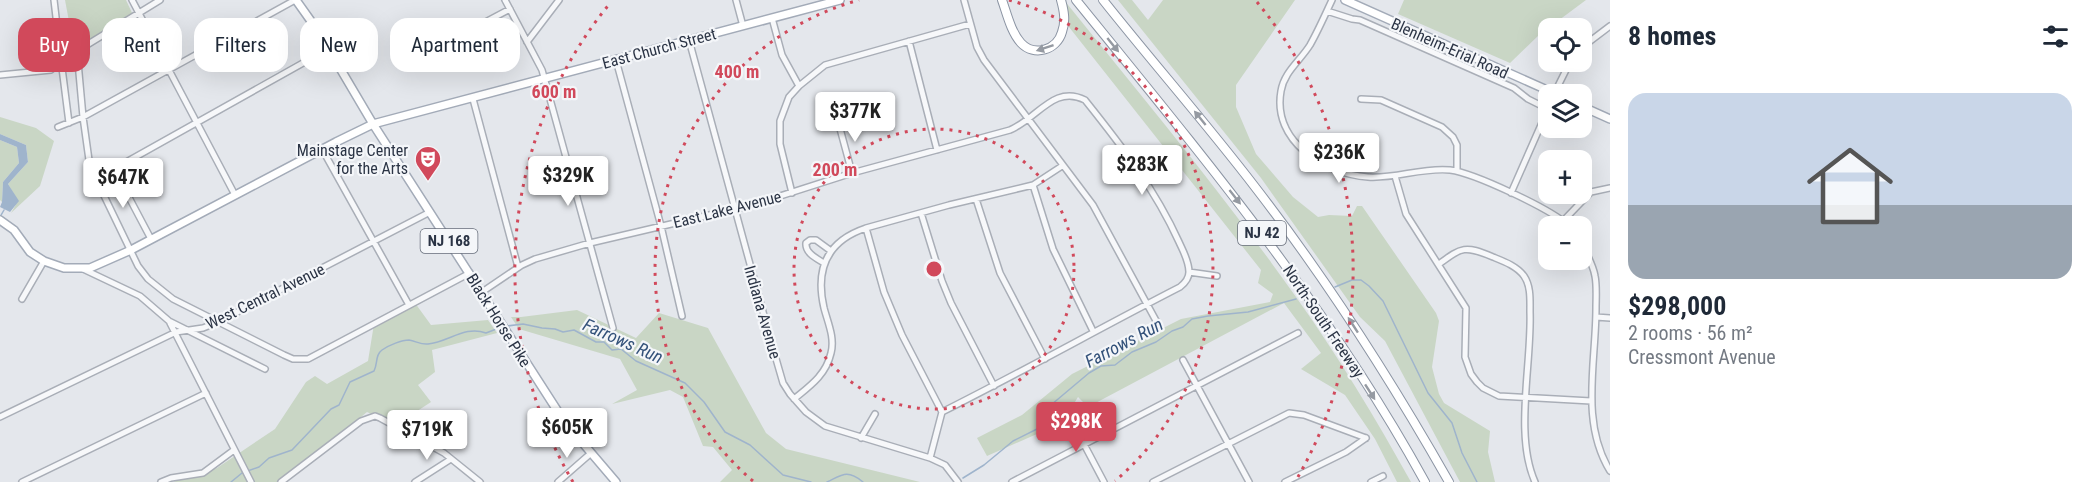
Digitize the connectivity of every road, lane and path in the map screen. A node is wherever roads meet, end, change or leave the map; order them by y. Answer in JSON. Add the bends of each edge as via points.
{"nodes":[{"id":1,"x":54,"y":0,"type":"edge"},
{"id":2,"x":132,"y":0,"type":"edge"},
{"id":3,"x":160,"y":0,"type":"edge"},
{"id":4,"x":295,"y":0,"type":"edge"},
{"id":5,"x":505,"y":0,"type":"edge"},
{"id":6,"x":559,"y":0,"type":"edge"},
{"id":7,"x":736,"y":0,"type":"edge"},
{"id":8,"x":840,"y":0,"type":"edge"},
{"id":9,"x":964,"y":0,"type":"edge"},
{"id":10,"x":1002,"y":0,"type":"edge"},
{"id":11,"x":1061,"y":0,"type":"edge"},
{"id":12,"x":1076,"y":0,"type":"edge"},
{"id":13,"x":1103,"y":0,"type":"edge"},
{"id":14,"x":1332,"y":0,"type":"edge"},
{"id":15,"x":1345,"y":0,"type":"edge"},
{"id":16,"x":817,"y":3,"type":"edge"},
{"id":17,"x":510,"y":9,"type":"junction"},
{"id":18,"x":1327,"y":11,"type":"junction"},
{"id":19,"x":139,"y":13,"type":"junction"},
{"id":20,"x":56,"y":18,"type":"edge"},
{"id":21,"x":142,"y":18,"type":"edge"},
{"id":22,"x":307,"y":18,"type":"edge"},
{"id":23,"x":493,"y":18,"type":"edge"},
{"id":24,"x":772,"y":18,"type":"junction"},
{"id":25,"x":970,"y":24,"type":"junction"},
{"id":26,"x":743,"y":26,"type":"junction"},
{"id":27,"x":1610,"y":26,"type":"edge"},
{"id":28,"x":689,"y":40,"type":"junction"},
{"id":29,"x":1592,"y":40,"type":"edge"},
{"id":30,"x":909,"y":41,"type":"junction"},
{"id":31,"x":527,"y":42,"type":"junction"},
{"id":32,"x":616,"y":60,"type":"junction"},
{"id":33,"x":182,"y":63,"type":"edge"},
{"id":34,"x":300,"y":65,"type":"edge"},
{"id":35,"x":31,"y":72,"type":"edge"},
{"id":36,"x":63,"y":72,"type":"edge"},
{"id":37,"x":165,"y":72,"type":"edge"},
{"id":38,"x":170,"y":72,"type":"edge"},
{"id":39,"x":342,"y":72,"type":"edge"},
{"id":40,"x":0,"y":75,"type":"edge"},
{"id":41,"x":545,"y":80,"type":"junction"},
{"id":42,"x":799,"y":86,"type":"junction"},
{"id":43,"x":1538,"y":86,"type":"edge"},
{"id":44,"x":473,"y":99,"type":"junction"},
{"id":45,"x":1361,"y":99,"type":"dead end"},
{"id":46,"x":1538,"y":104,"type":"edge"},
{"id":47,"x":1592,"y":111,"type":"edge"},
{"id":48,"x":860,"y":112,"type":"dead end"},
{"id":49,"x":83,"y":117,"type":"junction"},
{"id":50,"x":1610,"y":119,"type":"edge"},
{"id":51,"x":1027,"y":120,"type":"junction"},
{"id":52,"x":69,"y":123,"type":"junction"},
{"id":53,"x":197,"y":123,"type":"junction"},
{"id":54,"x":373,"y":124,"type":"junction"},
{"id":55,"x":58,"y":127,"type":"dead end"},
{"id":56,"x":1538,"y":132,"type":"edge"},
{"id":57,"x":322,"y":149,"type":"junction"},
{"id":58,"x":937,"y":150,"type":"junction"},
{"id":59,"x":1062,"y":166,"type":"junction"},
{"id":60,"x":114,"y":169,"type":"junction"},
{"id":61,"x":1457,"y":171,"type":"junction"},
{"id":62,"x":852,"y":173,"type":"junction"},
{"id":63,"x":1395,"y":176,"type":"junction"},
{"id":64,"x":96,"y":179,"type":"junction"},
{"id":65,"x":1033,"y":185,"type":"junction"},
{"id":66,"x":1610,"y":188,"type":"edge"},
{"id":67,"x":792,"y":193,"type":"junction"},
{"id":68,"x":1511,"y":193,"type":"junction"},
{"id":69,"x":235,"y":195,"type":"junction"},
{"id":70,"x":976,"y":199,"type":"junction"},
{"id":71,"x":734,"y":209,"type":"junction"},
{"id":72,"x":430,"y":212,"type":"junction"},
{"id":73,"x":921,"y":213,"type":"junction"},
{"id":74,"x":1554,"y":216,"type":"edge"},
{"id":75,"x":1568,"y":216,"type":"edge"},
{"id":76,"x":3,"y":222,"type":"edge"},
{"id":77,"x":661,"y":226,"type":"junction"},
{"id":78,"x":866,"y":228,"type":"junction"},
{"id":79,"x":151,"y":239,"type":"junction"},
{"id":80,"x":374,"y":242,"type":"junction"},
{"id":81,"x":590,"y":243,"type":"junction"},
{"id":82,"x":131,"y":250,"type":"junction"},
{"id":83,"x":831,"y":251,"type":"junction"},
{"id":84,"x":44,"y":261,"type":"junction"},
{"id":85,"x":824,"y":263,"type":"junction"},
{"id":86,"x":1439,"y":264,"type":"junction"},
{"id":87,"x":518,"y":267,"type":"junction"},
{"id":88,"x":81,"y":268,"type":"junction"},
{"id":89,"x":1592,"y":269,"type":"edge"},
{"id":90,"x":1189,"y":272,"type":"junction"},
{"id":91,"x":470,"y":273,"type":"junction"},
{"id":92,"x":1217,"y":276,"type":"dead end"},
{"id":93,"x":482,"y":292,"type":"junction"},
{"id":94,"x":22,"y":298,"type":"dead end"},
{"id":95,"x":1148,"y":303,"type":"junction"},
{"id":96,"x":409,"y":306,"type":"junction"},
{"id":97,"x":682,"y":316,"type":"dead end"},
{"id":98,"x":1596,"y":317,"type":"junction"},
{"id":99,"x":1610,"y":318,"type":"edge"},
{"id":100,"x":169,"y":321,"type":"junction"},
{"id":101,"x":218,"y":322,"type":"junction"},
{"id":102,"x":613,"y":328,"type":"dead end"},
{"id":103,"x":1160,"y":328,"type":"dead end"},
{"id":104,"x":188,"y":331,"type":"junction"},
{"id":105,"x":176,"y":332,"type":"junction"},
{"id":106,"x":1093,"y":332,"type":"junction"},
{"id":107,"x":1298,"y":333,"type":"dead end"},
{"id":108,"x":1045,"y":359,"type":"junction"},
{"id":109,"x":1183,"y":360,"type":"dead end"},
{"id":110,"x":265,"y":369,"type":"dead end"},
{"id":111,"x":994,"y":386,"type":"junction"},
{"id":112,"x":1198,"y":386,"type":"junction"},
{"id":113,"x":206,"y":393,"type":"junction"},
{"id":114,"x":1527,"y":398,"type":"junction"},
{"id":115,"x":794,"y":399,"type":"junction"},
{"id":116,"x":1591,"y":400,"type":"junction"},
{"id":117,"x":942,"y":412,"type":"junction"},
{"id":118,"x":875,"y":414,"type":"dead end"},
{"id":119,"x":1068,"y":414,"type":"dead end"},
{"id":120,"x":0,"y":417,"type":"edge"},
{"id":121,"x":861,"y":438,"type":"junction"},
{"id":122,"x":1228,"y":443,"type":"junction"},
{"id":123,"x":1085,"y":445,"type":"junction"},
{"id":124,"x":234,"y":450,"type":"junction"},
{"id":125,"x":590,"y":454,"type":"junction"},
{"id":126,"x":930,"y":458,"type":"junction"},
{"id":127,"x":451,"y":459,"type":"junction"},
{"id":128,"x":1610,"y":471,"type":"edge"},
{"id":129,"x":1383,"y":476,"type":"dead end"},
{"id":130,"x":22,"y":482,"type":"edge"},
{"id":131,"x":161,"y":482,"type":"edge"},
{"id":132,"x":251,"y":482,"type":"edge"},
{"id":133,"x":280,"y":482,"type":"edge"},
{"id":134,"x":415,"y":482,"type":"edge"},
{"id":135,"x":480,"y":482,"type":"edge"},
{"id":136,"x":558,"y":482,"type":"edge"},
{"id":137,"x":616,"y":482,"type":"edge"},
{"id":138,"x":958,"y":482,"type":"edge"},
{"id":139,"x":1012,"y":482,"type":"edge"},
{"id":140,"x":1104,"y":482,"type":"edge"},
{"id":141,"x":1153,"y":482,"type":"edge"},
{"id":142,"x":1249,"y":482,"type":"edge"},
{"id":143,"x":1285,"y":482,"type":"edge"},
{"id":144,"x":1371,"y":482,"type":"edge"},
{"id":145,"x":1425,"y":482,"type":"edge"},
{"id":146,"x":1449,"y":482,"type":"edge"},
{"id":147,"x":1535,"y":482,"type":"edge"}],
"edges":[{"from":1,"to":20,"type":"street"},
{"from":2,"to":19,"type":"street"},
{"from":3,"to":19,"type":"street"},
{"from":4,"to":22,"type":"main road","name":"Black Horse Pike","number":"NJ 168"},
{"from":4,"to":33,"type":"street"},
{"from":5,"to":17,"type":"street"},
{"from":6,"to":31,"type":"street"},
{"from":7,"to":26,"type":"street"},
{"from":8,"to":16,"type":"main road","name":"East Church Street"},
{"from":9,"to":25,"type":"street"},
{"from":11,"to":10,"type":"highway","one_way":true,"via":[[1065,15],[1060,38],[1049,48],[1037,51],[1026,48],[1017,39]]},
{"from":12,"to":145,"type":"highway","name":"North-South Freeway","number":"NJ 42","one_way":true,"via":[[1296,278]]},
{"from":146,"to":13,"type":"highway","name":"North-South Freeway","number":"NJ 42","one_way":true,"via":[[1415,422],[1293,237]]},
{"from":14,"to":18,"type":"street"},
{"from":15,"to":43,"type":"main road","name":"Blenheim-Erial Road"},
{"from":16,"to":24,"type":"main road","name":"East Church Street"},
{"from":17,"to":23,"type":"street"},
{"from":17,"to":31,"type":"street"},
{"from":18,"to":46,"type":"street","via":[[1360,20],[1514,88]]},
{"from":18,"to":63,"type":"street","via":[[1309,46],[1283,82],[1280,101],[1287,129],[1301,149],[1326,166],[1367,177]]},
{"from":19,"to":21,"type":"street"},
{"from":19,"to":49,"type":"street","via":[[77,51]]},
{"from":24,"to":26,"type":"main road","name":"East Church Street"},
{"from":24,"to":42,"type":"street","via":[[782,55]]},
{"from":25,"to":30,"type":"street"},
{"from":25,"to":51,"type":"street","via":[[984,60]]},
{"from":26,"to":28,"type":"main road","name":"East Church Street"},
{"from":27,"to":29,"type":"street"},
{"from":28,"to":32,"type":"main road","name":"East Church Street"},
{"from":28,"to":71,"type":"street","name":"Indiana Avenue"},
{"from":30,"to":42,"type":"street","via":[[825,65]]},
{"from":30,"to":58,"type":"street"},
{"from":31,"to":41,"type":"street"},
{"from":32,"to":41,"type":"main road","name":"East Church Street"},
{"from":32,"to":77,"type":"street"},
{"from":34,"to":53,"type":"street"},
{"from":35,"to":40,"type":"street"},
{"from":36,"to":52,"type":"street"},
{"from":37,"to":49,"type":"street"},
{"from":38,"to":53,"type":"street"},
{"from":39,"to":54,"type":"main road","name":"Black Horse Pike","number":"NJ 168"},
{"from":41,"to":44,"type":"main road","name":"East Church Street"},
{"from":41,"to":81,"type":"street"},
{"from":42,"to":67,"type":"street","via":[[789,97],[780,121],[780,144]]},
{"from":44,"to":54,"type":"main road","name":"East Church Street"},
{"from":44,"to":87,"type":"street"},
{"from":45,"to":61,"type":"street","via":[[1381,100],[1442,127],[1457,145]]},
{"from":47,"to":50,"type":"main road"},
{"from":48,"to":62,"type":"street","via":[[846,116],[839,124]]},
{"from":49,"to":52,"type":"street"},
{"from":49,"to":64,"type":"street"},
{"from":51,"to":58,"type":"street","name":"East Lake Avenue","via":[[1010,130]]},
{"from":51,"to":59,"type":"street"},
{"from":51,"to":90,"type":"street","name":"East Lake Avenue","via":[[1067,94],[1085,100],[1155,195]]},
{"from":52,"to":55,"type":"street"},
{"from":53,"to":60,"type":"street"},
{"from":53,"to":69,"type":"street"},
{"from":54,"to":57,"type":"main road","name":"East Church Street"},
{"from":54,"to":72,"type":"main road","name":"Black Horse Pike","number":"NJ 168"},
{"from":56,"to":68,"type":"street"},
{"from":57,"to":69,"type":"main road","name":"East Church Street"},
{"from":57,"to":80,"type":"street"},
{"from":58,"to":62,"type":"street","name":"East Lake Avenue"},
{"from":59,"to":65,"type":"street"},
{"from":59,"to":95,"type":"street","via":[[1093,205]]},
{"from":60,"to":64,"type":"street"},
{"from":60,"to":79,"type":"street"},
{"from":61,"to":63,"type":"street","via":[[1439,169]]},
{"from":61,"to":68,"type":"street"},
{"from":62,"to":67,"type":"street","name":"East Lake Avenue"},
{"from":63,"to":86,"type":"street","via":[[1406,214]]},
{"from":64,"to":82,"type":"street"},
{"from":65,"to":70,"type":"street"},
{"from":65,"to":106,"type":"street","via":[[1053,249]]},
{"from":66,"to":75,"type":"street","via":[[1591,192]]},
{"from":67,"to":71,"type":"street","name":"East Lake Avenue"},
{"from":68,"to":74,"type":"street"},
{"from":69,"to":79,"type":"main road","name":"East Church Street"},
{"from":70,"to":73,"type":"street"},
{"from":70,"to":108,"type":"street","via":[[1000,273]]},
{"from":71,"to":77,"type":"street","name":"East Lake Avenue"},
{"from":71,"to":115,"type":"street","name":"Indiana Avenue","via":[[780,374]]},
{"from":72,"to":80,"type":"street","name":"West Central Avenue"},
{"from":72,"to":91,"type":"main road","name":"Black Horse Pike","number":"NJ 168"},
{"from":73,"to":78,"type":"street"},
{"from":73,"to":111,"type":"street","via":[[946,292]]},
{"from":76,"to":84,"type":"main road","via":[[30,252]]},
{"from":77,"to":81,"type":"street","name":"East Lake Avenue"},
{"from":77,"to":97,"type":"street"},
{"from":78,"to":83,"type":"street","via":[[845,237]]},
{"from":78,"to":117,"type":"street","via":[[884,292]]},
{"from":79,"to":82,"type":"main road","name":"East Church Street"},
{"from":80,"to":96,"type":"street"},
{"from":80,"to":101,"type":"street","name":"West Central Avenue"},
{"from":81,"to":87,"type":"street","name":"East Lake Avenue"},
{"from":81,"to":102,"type":"street"},
{"from":82,"to":88,"type":"main road","name":"East Church Street","via":[[102,264]]},
{"from":82,"to":101,"type":"street","via":[[148,279],[173,298]]},
{"from":83,"to":85,"type":"street"},
{"from":83,"to":85,"type":"street","via":[[816,240],[806,243],[809,253]]},
{"from":84,"to":88,"type":"main road","via":[[64,268]]},
{"from":84,"to":94,"type":"street"},
{"from":85,"to":115,"type":"street","via":[[820,288],[832,337],[831,354],[819,378]]},
{"from":86,"to":114,"type":"street","via":[[1466,308],[1464,350],[1471,374],[1494,394]]},
{"from":86,"to":114,"type":"street","via":[[1457,251],[1471,248],[1524,275],[1530,293],[1531,324]]},
{"from":87,"to":93,"type":"street","name":"East Lake Avenue"},
{"from":88,"to":100,"type":"street","via":[[141,296]]},
{"from":89,"to":98,"type":"street"},
{"from":90,"to":92,"type":"street"},
{"from":90,"to":95,"type":"street","via":[[1180,287]]},
{"from":91,"to":93,"type":"main road","name":"Black Horse Pike","number":"NJ 168"},
{"from":91,"to":96,"type":"street"},
{"from":93,"to":125,"type":"main road","name":"Black Horse Pike","number":"NJ 168","via":[[564,421]]},
{"from":95,"to":103,"type":"street"},
{"from":95,"to":106,"type":"street"},
{"from":96,"to":101,"type":"street","via":[[302,360]]},
{"from":98,"to":99,"type":"street"},
{"from":98,"to":116,"type":"street"},
{"from":100,"to":104,"type":"street"},
{"from":100,"to":105,"type":"street"},
{"from":101,"to":104,"type":"street","name":"West Central Avenue"},
{"from":104,"to":105,"type":"street","name":"West Central Avenue"},
{"from":104,"to":110,"type":"street"},
{"from":105,"to":113,"type":"street"},
{"from":105,"to":120,"type":"street","name":"West Central Avenue"},
{"from":106,"to":108,"type":"street"},
{"from":107,"to":112,"type":"street"},
{"from":108,"to":111,"type":"street"},
{"from":109,"to":112,"type":"street"},
{"from":111,"to":117,"type":"street"},
{"from":112,"to":122,"type":"street"},
{"from":112,"to":123,"type":"street"},
{"from":113,"to":124,"type":"street"},
{"from":113,"to":130,"type":"street"},
{"from":114,"to":116,"type":"street"},
{"from":114,"to":147,"type":"street","via":[[1528,454]]},
{"from":115,"to":121,"type":"street","name":"Indiana Avenue","via":[[825,426]]},
{"from":116,"to":128,"type":"street","via":[[1596,442]]},
{"from":117,"to":126,"type":"street"},
{"from":118,"to":121,"type":"street"},
{"from":119,"to":123,"type":"street"},
{"from":121,"to":126,"type":"street","name":"Indiana Avenue"},
{"from":122,"to":141,"type":"street"},
{"from":122,"to":142,"type":"street"},
{"from":122,"to":143,"type":"street","via":[[1289,413],[1366,438]]},
{"from":123,"to":139,"type":"street"},
{"from":123,"to":140,"type":"street"},
{"from":124,"to":131,"type":"street","via":[[203,473]]},
{"from":124,"to":132,"type":"street"},
{"from":125,"to":136,"type":"street"},
{"from":125,"to":137,"type":"main road","name":"Black Horse Pike","number":"NJ 168"},
{"from":126,"to":138,"type":"street","name":"Indiana Avenue","via":[[945,465]]},
{"from":127,"to":133,"type":"street","via":[[380,417],[366,418]]},
{"from":127,"to":134,"type":"street"},
{"from":127,"to":135,"type":"street"},
{"from":129,"to":144,"type":"street"}]}
